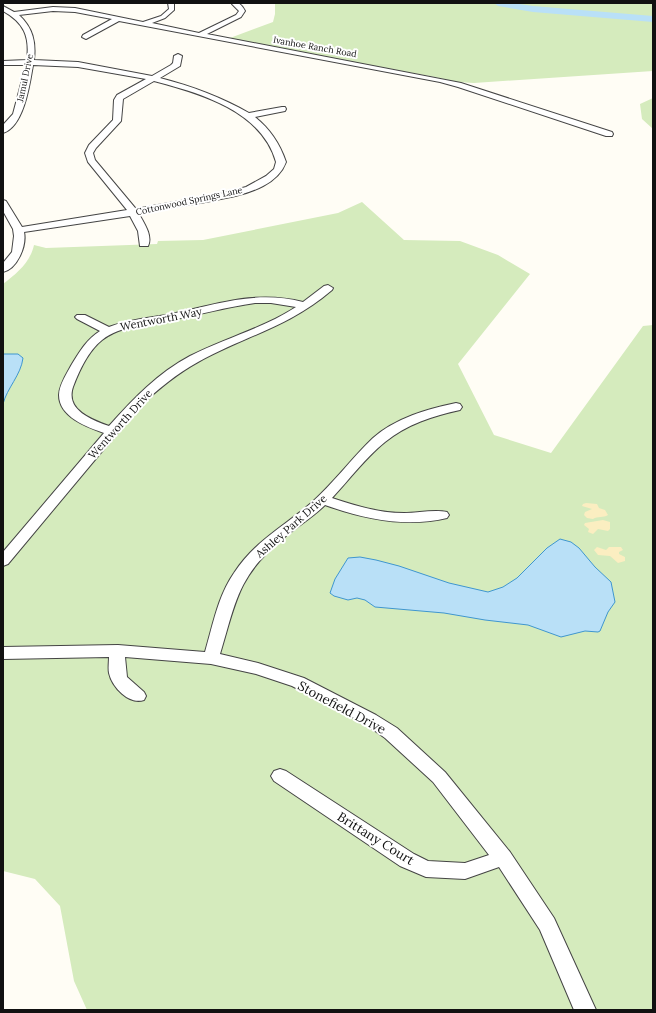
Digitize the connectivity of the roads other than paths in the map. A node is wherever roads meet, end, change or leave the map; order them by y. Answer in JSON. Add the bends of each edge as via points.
{"nodes":[{"id":1,"x":171,"y":3,"type":"edge"},
{"id":2,"x":235,"y":4,"type":"edge"},
{"id":3,"x":53,"y":6,"type":"edge"},
{"id":4,"x":106,"y":7,"type":"dead end"},
{"id":5,"x":3,"y":8,"type":"edge"},
{"id":6,"x":95,"y":13,"type":"junction"},
{"id":7,"x":12,"y":14,"type":"junction"},
{"id":8,"x":119,"y":18,"type":"junction"},
{"id":9,"x":146,"y":23,"type":"junction"},
{"id":10,"x":200,"y":36,"type":"junction"},
{"id":11,"x":86,"y":37,"type":"dead end"},
{"id":12,"x":178,"y":56,"type":"dead end"},
{"id":13,"x":3,"y":63,"type":"edge"},
{"id":14,"x":30,"y":63,"type":"junction"},
{"id":15,"x":154,"y":78,"type":"junction"},
{"id":16,"x":282,"y":109,"type":"dead end"},
{"id":17,"x":249,"y":116,"type":"junction"},
{"id":18,"x":3,"y":130,"type":"edge"},
{"id":19,"x":609,"y":134,"type":"dead end"},
{"id":20,"x":3,"y":203,"type":"edge"},
{"id":21,"x":133,"y":212,"type":"junction"},
{"id":22,"x":19,"y":230,"type":"junction"},
{"id":23,"x":144,"y":244,"type":"dead end"},
{"id":24,"x":3,"y":269,"type":"edge"},
{"id":25,"x":328,"y":288,"type":"dead end"},
{"id":26,"x":306,"y":306,"type":"junction"},
{"id":27,"x":82,"y":317,"type":"dead end"},
{"id":28,"x":108,"y":331,"type":"junction"},
{"id":29,"x":456,"y":407,"type":"dead end"},
{"id":30,"x":112,"y":432,"type":"junction"},
{"id":31,"x":322,"y":500,"type":"junction"},
{"id":32,"x":442,"y":515,"type":"dead end"},
{"id":33,"x":3,"y":561,"type":"edge"},
{"id":34,"x":118,"y":651,"type":"junction"},
{"id":35,"x":3,"y":653,"type":"edge"},
{"id":36,"x":211,"y":658,"type":"junction"},
{"id":37,"x":138,"y":696,"type":"dead end"},
{"id":38,"x":280,"y":776,"type":"dead end"},
{"id":39,"x":503,"y":858,"type":"junction"},
{"id":40,"x":585,"y":1010,"type":"edge"}],
"edges":[{"from":1,"to":9,"type":"street","via":[[172,10],[166,15]]},
{"from":2,"to":10,"type":"street","via":[[242,12],[239,16]]},
{"from":3,"to":6,"type":"street","name":"Ivanhoe Ranch Road"},
{"from":3,"to":7,"type":"street","name":"Ivanhoe Ranch Road"},
{"from":4,"to":6,"type":"street"},
{"from":5,"to":7,"type":"street","name":"Jamul Drive"},
{"from":6,"to":8,"type":"street","name":"Ivanhoe Ranch Road"},
{"from":7,"to":14,"type":"street","name":"Jamul Drive","via":[[22,22],[30,34]]},
{"from":8,"to":9,"type":"street","name":"Ivanhoe Ranch Road"},
{"from":8,"to":11,"type":"street"},
{"from":9,"to":10,"type":"street","name":"Ivanhoe Ranch Road"},
{"from":10,"to":19,"type":"street","name":"Ivanhoe Ranch Road","via":[[462,85]]},
{"from":12,"to":15,"type":"street","via":[[174,67]]},
{"from":13,"to":14,"type":"street","name":"Cottonwood Springs Lane"},
{"from":14,"to":15,"type":"street","name":"Cottonwood Springs Lane","via":[[80,64]]},
{"from":14,"to":18,"type":"street","name":"Jamul Drive","via":[[17,114]]},
{"from":15,"to":17,"type":"street","name":"Cottonwood Springs Lane","via":[[211,98]]},
{"from":15,"to":21,"type":"street","via":[[120,97],[117,121],[88,153]]},
{"from":16,"to":17,"type":"street"},
{"from":17,"to":21,"type":"street","name":"Cottonwood Springs Lane","via":[[262,128],[280,156],[279,168],[271,177],[238,192]]},
{"from":20,"to":22,"type":"street"},
{"from":21,"to":22,"type":"street","name":"Cottonwood Springs Lane"},
{"from":21,"to":23,"type":"street","via":[[143,232]]},
{"from":22,"to":24,"type":"street","via":[[19,246]]},
{"from":25,"to":26,"type":"street","name":"Wentworth Drive"},
{"from":26,"to":28,"type":"street","name":"Wentworth Way","via":[[270,299],[244,300],[169,318],[146,320]]},
{"from":26,"to":30,"type":"street","name":"Wentworth Drive","via":[[266,328],[194,359],[170,374],[136,404]]},
{"from":27,"to":28,"type":"street"},
{"from":28,"to":30,"type":"street","name":"Wentworth Way","via":[[85,351],[65,394],[67,404],[77,416]]},
{"from":29,"to":31,"type":"street","name":"Ashley Park Drive","via":[[437,410],[398,427],[380,440]]},
{"from":30,"to":33,"type":"street","name":"Wentworth Drive"},
{"from":31,"to":32,"type":"street","via":[[364,513],[389,516]]},
{"from":31,"to":36,"type":"street","name":"Ashley Park Drive","via":[[283,531],[254,558],[241,575],[231,595]]},
{"from":34,"to":35,"type":"street","name":"Stonefield Drive"},
{"from":34,"to":36,"type":"street","name":"Stonefield Drive"},
{"from":34,"to":37,"type":"street","via":[[118,679]]},
{"from":36,"to":39,"type":"street","name":"Stonefield Drive","via":[[298,682],[370,719],[439,777]]},
{"from":38,"to":39,"type":"street","name":"Brittany Court","via":[[406,860],[426,869],[465,871]]},
{"from":39,"to":40,"type":"street","name":"Stonefield Drive","via":[[547,924],[566,962]]}]}
